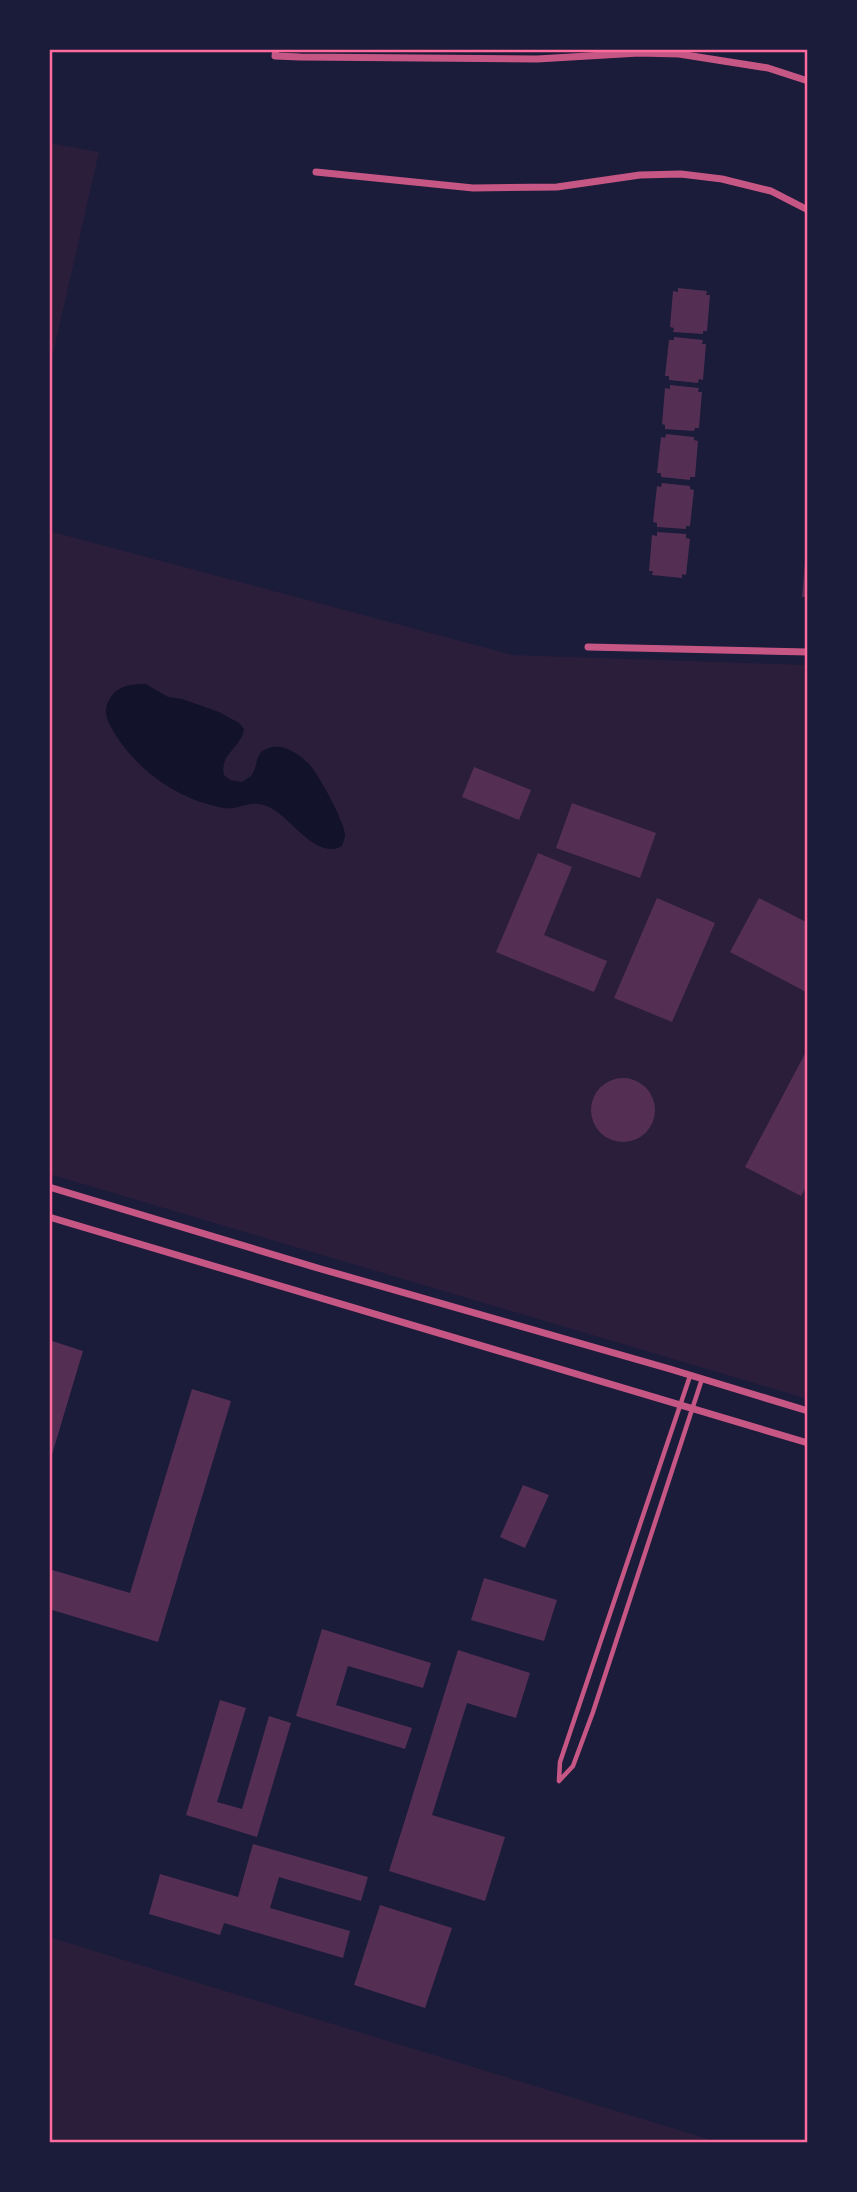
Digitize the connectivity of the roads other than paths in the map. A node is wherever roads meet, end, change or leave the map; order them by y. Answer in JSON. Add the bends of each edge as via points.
{"nodes":[{"id":1,"x":275,"y":52,"type":"edge"},
{"id":2,"x":560,"y":53,"type":"edge"},
{"id":3,"x":808,"y":81,"type":"edge"},
{"id":4,"x":316,"y":172,"type":"dead end"},
{"id":5,"x":808,"y":210,"type":"edge"},
{"id":6,"x":588,"y":647,"type":"dead end"},
{"id":7,"x":808,"y":652,"type":"edge"},
{"id":8,"x":49,"y":1187,"type":"edge"},
{"id":9,"x":49,"y":1217,"type":"edge"},
{"id":10,"x":691,"y":1375,"type":"junction"},
{"id":11,"x":702,"y":1379,"type":"junction"},
{"id":12,"x":681,"y":1404,"type":"junction"},
{"id":13,"x":693,"y":1407,"type":"junction"},
{"id":14,"x":808,"y":1411,"type":"edge"},
{"id":15,"x":808,"y":1443,"type":"edge"}],
"edges":[{"from":1,"to":2,"type":"street","via":[[345,58]]},
{"from":2,"to":3,"type":"street","via":[[680,54],[768,68]]},
{"from":4,"to":5,"type":"street","via":[[473,188],[557,187],[681,174],[771,191]]},
{"from":6,"to":7,"type":"street"},
{"from":8,"to":10,"type":"street"},
{"from":9,"to":12,"type":"street"},
{"from":10,"to":11,"type":"street"},
{"from":10,"to":12,"type":"lane"},
{"from":11,"to":13,"type":"lane"},
{"from":11,"to":14,"type":"street"},
{"from":12,"to":13,"type":"street"},
{"from":12,"to":13,"type":"lane","via":[[560,1762],[559,1781],[573,1766],[593,1712]]},
{"from":13,"to":15,"type":"street"}]}
